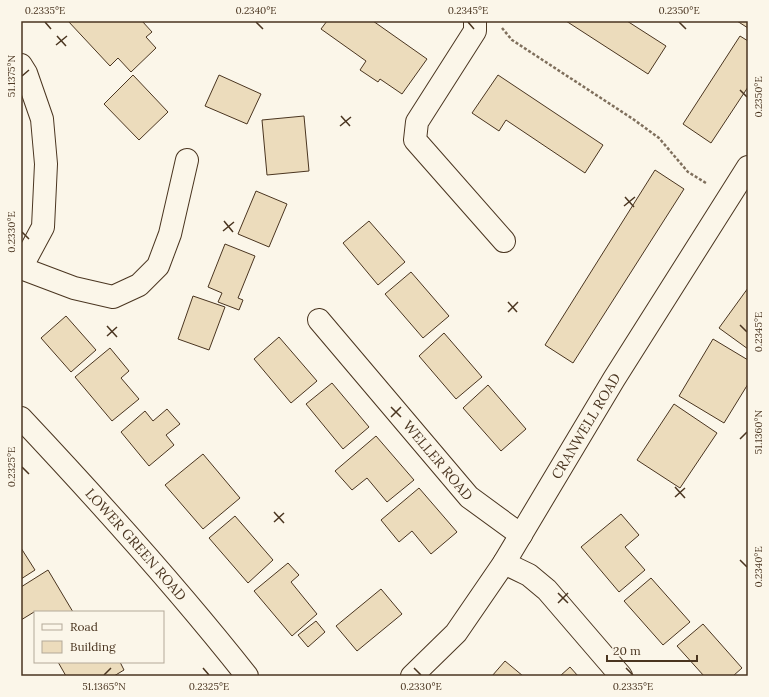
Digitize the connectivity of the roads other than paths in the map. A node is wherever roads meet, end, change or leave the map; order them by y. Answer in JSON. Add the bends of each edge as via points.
{"nodes":[{"id":1,"x":475,"y":21,"type":"edge"},
{"id":2,"x":21,"y":65,"type":"edge"},
{"id":3,"x":187,"y":160,"type":"dead end"},
{"id":4,"x":748,"y":167,"type":"edge"},
{"id":5,"x":504,"y":241,"type":"dead end"},
{"id":6,"x":21,"y":268,"type":"edge"},
{"id":7,"x":319,"y":320,"type":"dead end"},
{"id":8,"x":21,"y":418,"type":"edge"},
{"id":9,"x":521,"y":535,"type":"junction"},
{"id":10,"x":504,"y":563,"type":"junction"},
{"id":11,"x":247,"y":676,"type":"edge"},
{"id":12,"x":412,"y":676,"type":"edge"},
{"id":13,"x":621,"y":676,"type":"edge"}],
"edges":[{"from":1,"to":5,"type":"street","via":[[476,31],[417,122],[415,140]]},
{"from":2,"to":6,"type":"street","via":[[42,119],[46,164],[43,227]]},
{"from":3,"to":6,"type":"street","via":[[170,234],[158,266],[139,285],[113,297],[74,288]]},
{"from":4,"to":9,"type":"street","name":"CRANWELL ROAD","via":[[614,379]]},
{"from":7,"to":9,"type":"street","name":"WELLER ROAD","via":[[469,497]]},
{"from":8,"to":11,"type":"street","name":"LOWER GREEN ROAD","via":[[97,498],[196,611]]},
{"from":9,"to":10,"type":"street","name":"CRANWELL ROAD"},
{"from":10,"to":12,"type":"street","name":"CRANWELL ROAD","via":[[456,633]]},
{"from":10,"to":13,"type":"street","via":[[529,575],[547,590]]}]}
